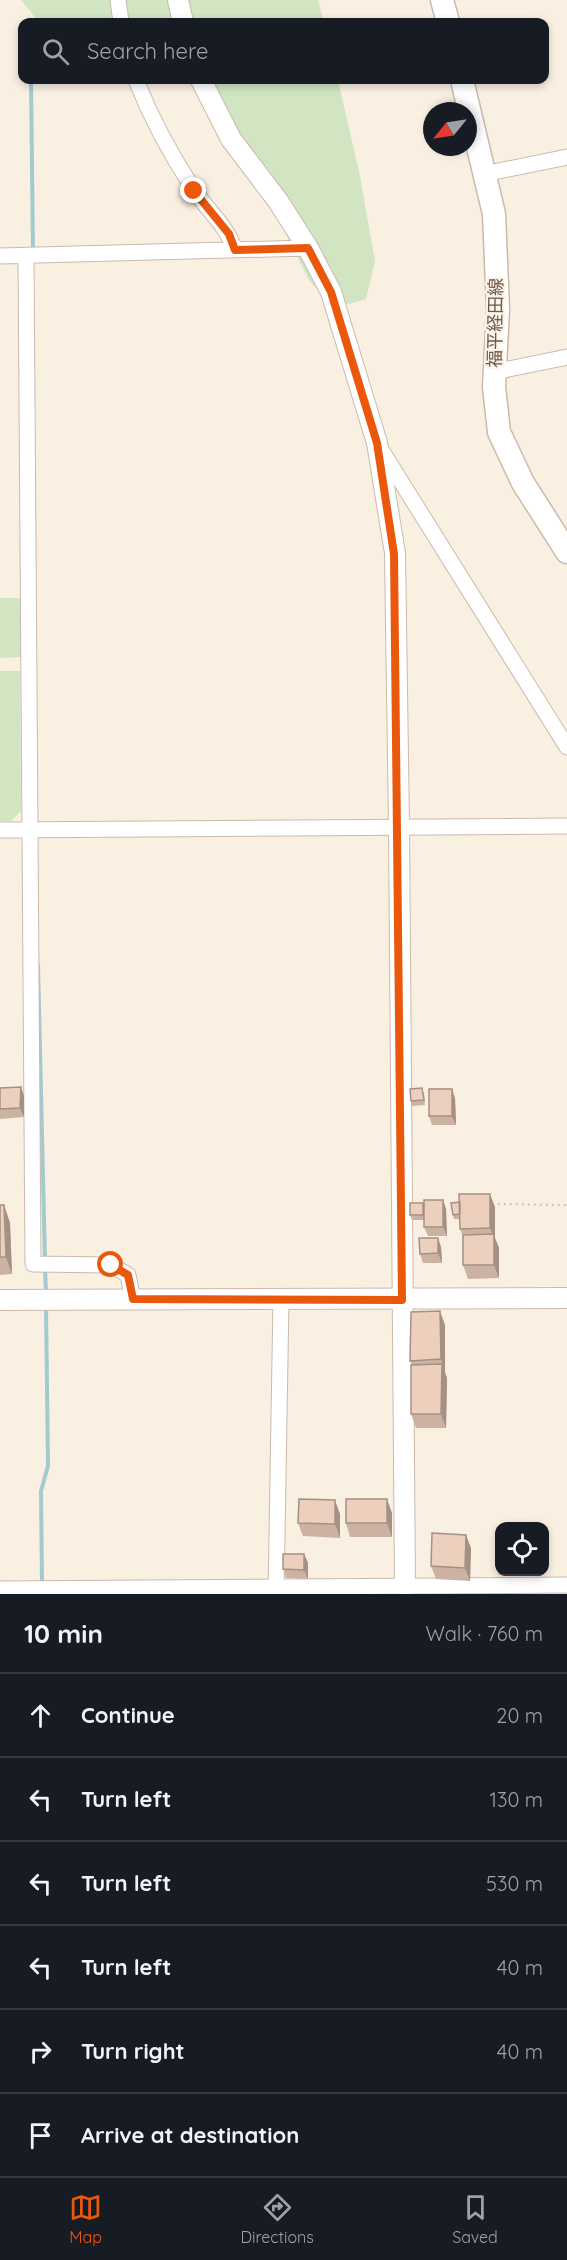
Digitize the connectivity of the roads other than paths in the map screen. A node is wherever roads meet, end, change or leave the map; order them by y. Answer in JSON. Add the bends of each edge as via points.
{"nodes":[{"id":1,"x":118,"y":0,"type":"edge"},
{"id":2,"x":178,"y":0,"type":"edge"},
{"id":3,"x":442,"y":0,"type":"edge"},
{"id":4,"x":120,"y":18,"type":"edge"},
{"id":5,"x":182,"y":18,"type":"edge"},
{"id":6,"x":447,"y":18,"type":"edge"},
{"id":7,"x":138,"y":84,"type":"edge"},
{"id":8,"x":203,"y":84,"type":"edge"},
{"id":9,"x":463,"y":84,"type":"edge"},
{"id":10,"x":567,"y":157,"type":"edge"},
{"id":11,"x":484,"y":174,"type":"junction"},
{"id":12,"x":308,"y":248,"type":"junction"},
{"id":13,"x":235,"y":250,"type":"junction"},
{"id":14,"x":26,"y":255,"type":"junction"},
{"id":15,"x":0,"y":256,"type":"edge"},
{"id":16,"x":567,"y":357,"type":"edge"},
{"id":17,"x":494,"y":372,"type":"junction"},
{"id":18,"x":377,"y":443,"type":"junction"},
{"id":19,"x":567,"y":552,"type":"edge"},
{"id":20,"x":567,"y":747,"type":"edge"},
{"id":21,"x":399,"y":826,"type":"junction"},
{"id":22,"x":567,"y":826,"type":"edge"},
{"id":23,"x":30,"y":828,"type":"junction"},
{"id":24,"x":0,"y":830,"type":"edge"},
{"id":25,"x":567,"y":1298,"type":"edge"},
{"id":26,"x":133,"y":1299,"type":"junction"},
{"id":27,"x":281,"y":1299,"type":"junction"},
{"id":28,"x":0,"y":1300,"type":"edge"},
{"id":29,"x":402,"y":1300,"type":"junction"},
{"id":30,"x":567,"y":1585,"type":"edge"},
{"id":31,"x":0,"y":1589,"type":"edge"},
{"id":32,"x":276,"y":1590,"type":"edge"},
{"id":33,"x":405,"y":1590,"type":"edge"}],
"edges":[{"from":1,"to":4,"type":"street"},
{"from":2,"to":5,"type":"street"},
{"from":3,"to":6,"type":"main road"},
{"from":7,"to":13,"type":"street","via":[[188,181],[229,234]]},
{"from":8,"to":12,"type":"street","via":[[231,139]]},
{"from":9,"to":11,"type":"main road","name":"福平経田線"},
{"from":10,"to":11,"type":"street"},
{"from":11,"to":17,"type":"main road","name":"福平経田線","via":[[494,214],[498,309]]},
{"from":12,"to":13,"type":"street"},
{"from":12,"to":18,"type":"street","via":[[331,292]]},
{"from":13,"to":14,"type":"street"},
{"from":14,"to":15,"type":"street"},
{"from":14,"to":23,"type":"street"},
{"from":16,"to":17,"type":"street"},
{"from":17,"to":19,"type":"main road","name":"福平経田線","via":[[499,432],[523,483]]},
{"from":18,"to":20,"type":"street"},
{"from":18,"to":21,"type":"street","via":[[394,554]]},
{"from":21,"to":22,"type":"street"},
{"from":21,"to":23,"type":"street"},
{"from":21,"to":29,"type":"street"},
{"from":23,"to":24,"type":"street"},
{"from":23,"to":26,"type":"street","via":[[33,1264],[111,1265],[128,1275]]},
{"from":25,"to":29,"type":"street"},
{"from":26,"to":27,"type":"street"},
{"from":26,"to":28,"type":"street"},
{"from":27,"to":29,"type":"street"},
{"from":27,"to":32,"type":"street"},
{"from":29,"to":33,"type":"street"},
{"from":30,"to":33,"type":"street"},
{"from":31,"to":32,"type":"street"},
{"from":32,"to":33,"type":"street"}]}
